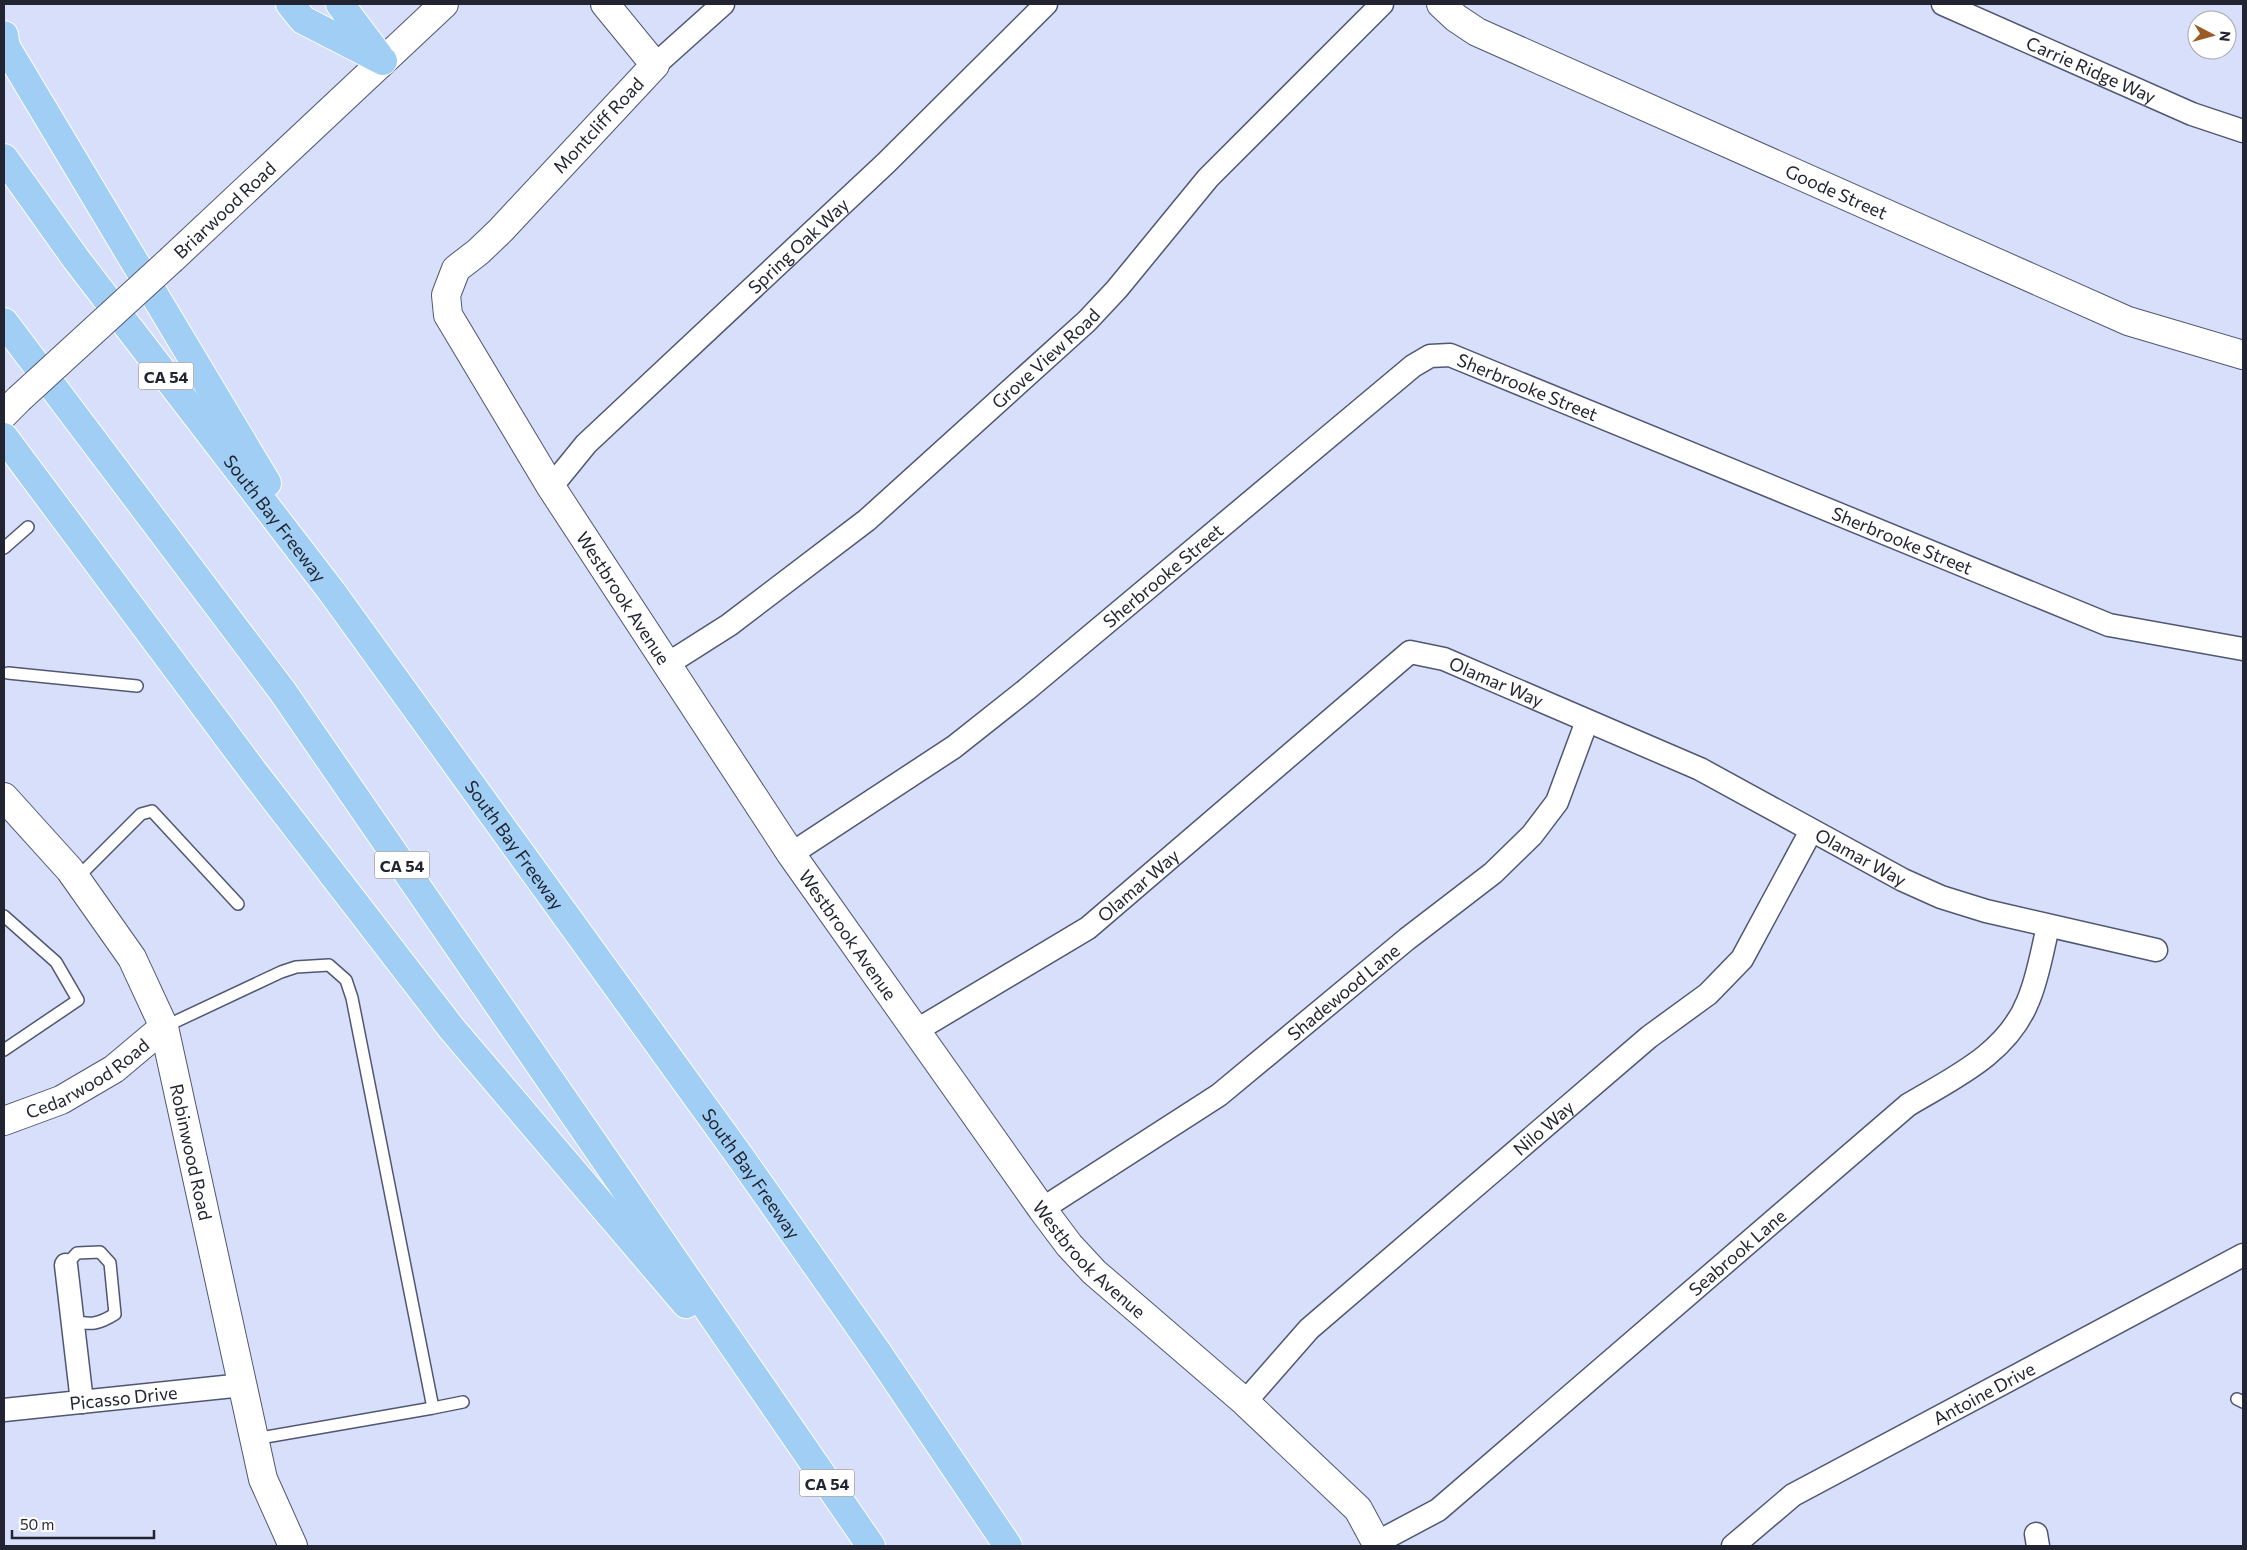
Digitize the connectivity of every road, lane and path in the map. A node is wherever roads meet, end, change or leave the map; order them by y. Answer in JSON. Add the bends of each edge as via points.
{"nodes":[{"id":1,"x":290,"y":4,"type":"edge"},
{"id":2,"x":340,"y":4,"type":"edge"},
{"id":3,"x":444,"y":4,"type":"edge"},
{"id":4,"x":605,"y":4,"type":"edge"},
{"id":5,"x":722,"y":4,"type":"edge"},
{"id":6,"x":1046,"y":4,"type":"edge"},
{"id":7,"x":1382,"y":4,"type":"edge"},
{"id":8,"x":1441,"y":4,"type":"edge"},
{"id":9,"x":1943,"y":4,"type":"edge"},
{"id":10,"x":4,"y":35,"type":"edge"},
{"id":11,"x":383,"y":61,"type":"junction"},
{"id":12,"x":655,"y":65,"type":"junction"},
{"id":13,"x":2243,"y":131,"type":"edge"},
{"id":14,"x":4,"y":158,"type":"edge"},
{"id":15,"x":478,"y":252,"type":"joint"},
{"id":16,"x":4,"y":322,"type":"edge"},
{"id":17,"x":2243,"y":355,"type":"edge"},
{"id":18,"x":11,"y":406,"type":"edge"},
{"id":19,"x":4,"y":437,"type":"edge"},
{"id":20,"x":550,"y":487,"type":"junction"},
{"id":21,"x":28,"y":527,"type":"dead end"},
{"id":22,"x":4,"y":548,"type":"edge"},
{"id":23,"x":332,"y":592,"type":"junction"},
{"id":24,"x":2243,"y":649,"type":"edge"},
{"id":25,"x":666,"y":665,"type":"junction"},
{"id":26,"x":5,"y":672,"type":"edge"},
{"id":27,"x":137,"y":686,"type":"dead end"},
{"id":28,"x":1587,"y":721,"type":"junction"},
{"id":29,"x":4,"y":797,"type":"edge"},
{"id":30,"x":1811,"y":831,"type":"junction"},
{"id":31,"x":791,"y":854,"type":"junction"},
{"id":32,"x":76,"y":879,"type":"junction"},
{"id":33,"x":238,"y":904,"type":"dead end"},
{"id":34,"x":4,"y":916,"type":"edge"},
{"id":35,"x":2048,"y":926,"type":"junction"},
{"id":36,"x":2156,"y":950,"type":"dead end"},
{"id":37,"x":164,"y":1027,"type":"junction"},
{"id":38,"x":916,"y":1030,"type":"junction"},
{"id":39,"x":4,"y":1050,"type":"edge"},
{"id":40,"x":4,"y":1121,"type":"edge"},
{"id":41,"x":1042,"y":1209,"type":"junction"},
{"id":42,"x":2243,"y":1255,"type":"edge"},
{"id":43,"x":66,"y":1265,"type":"joint"},
{"id":44,"x":72,"y":1320,"type":"junction"},
{"id":45,"x":243,"y":1385,"type":"junction"},
{"id":46,"x":82,"y":1402,"type":"junction"},
{"id":47,"x":463,"y":1402,"type":"dead end"},
{"id":48,"x":1245,"y":1402,"type":"junction"},
{"id":49,"x":433,"y":1408,"type":"junction"},
{"id":50,"x":4,"y":1410,"type":"edge"},
{"id":51,"x":784,"y":1420,"type":"junction"},
{"id":52,"x":254,"y":1439,"type":"junction"},
{"id":53,"x":1377,"y":1544,"type":"edge"},
{"id":54,"x":293,"y":1546,"type":"edge"},
{"id":55,"x":870,"y":1546,"type":"edge"},
{"id":56,"x":1008,"y":1546,"type":"edge"},
{"id":57,"x":1733,"y":1546,"type":"edge"}],
"edges":[{"from":1,"to":11,"type":"highway","via":[[302,20]]},
{"from":2,"to":11,"type":"highway"},
{"from":3,"to":11,"type":"street","name":"Briarwood Road"},
{"from":4,"to":12,"type":"street"},
{"from":5,"to":12,"type":"street","name":"Montcliff Road"},
{"from":6,"to":20,"type":"street","name":"Spring Oak Way","via":[[886,163],[586,444]]},
{"from":7,"to":25,"type":"street","name":"Grove View Road","via":[[1208,178],[1117,289],[1081,327],[867,520],[729,625]]},
{"from":8,"to":17,"type":"street","name":"Goode Street","via":[[1478,32],[2120,318]]},
{"from":9,"to":13,"type":"street","name":"Carrie Ridge Way","via":[[2192,114]]},
{"from":10,"to":23,"type":"highway","via":[[6,47]]},
{"from":11,"to":18,"type":"street","name":"Briarwood Road","bridge":true},
{"from":12,"to":15,"type":"street","name":"Montcliff Road"},
{"from":14,"to":23,"type":"highway","name":"South Bay Freeway","number":"CA 54","via":[[76,259]]},
{"from":15,"to":20,"type":"street","name":"Westbrook Avenue","via":[[456,269],[446,294],[448,314]]},
{"from":16,"to":51,"type":"highway","number":"CA 54","via":[[283,692]]},
{"from":19,"to":51,"type":"highway","via":[[253,771],[452,1029]]},
{"from":20,"to":25,"type":"street","name":"Westbrook Avenue"},
{"from":21,"to":22,"type":"lane"},
{"from":23,"to":56,"type":"highway","name":"South Bay Freeway","number":"CA 54","via":[[741,1158]]},
{"from":24,"to":31,"type":"street","name":"Sherbrooke Street","via":[[2109,625],[1450,355],[1430,356],[1413,366],[954,747]]},
{"from":25,"to":31,"type":"street","name":"Westbrook Avenue"},
{"from":26,"to":27,"type":"lane"},
{"from":28,"to":30,"type":"street","name":"Olamar Way","via":[[1700,769]]},
{"from":28,"to":38,"type":"street","name":"Olamar Way","via":[[1444,659],[1410,652],[1088,928]]},
{"from":28,"to":41,"type":"street","name":"Shadewood Lane","via":[[1557,802],[1532,835],[1493,873],[1220,1095]]},
{"from":29,"to":32,"type":"street","name":"Robinwood Road"},
{"from":30,"to":35,"type":"street","name":"Olamar Way","via":[[1940,897],[1986,912]]},
{"from":30,"to":48,"type":"street","name":"Nilo Way","via":[[1742,959],[1725,977],[1708,994],[1649,1038],[1309,1329]]},
{"from":31,"to":38,"type":"street","name":"Westbrook Avenue"},
{"from":32,"to":33,"type":"lane","via":[[141,814],[152,811]]},
{"from":32,"to":37,"type":"street","name":"Robinwood Road","via":[[132,958]]},
{"from":34,"to":39,"type":"lane","via":[[56,962],[78,1000]]},
{"from":35,"to":36,"type":"street","name":"Olamar Way"},
{"from":35,"to":53,"type":"street","name":"Seabrook Lane","via":[[2028,1001],[2012,1030],[1981,1062],[1908,1105],[1438,1510]]},
{"from":37,"to":40,"type":"street","name":"Cedarwood Road","via":[[114,1069],[69,1096]]},
{"from":37,"to":45,"type":"street","name":"Robinwood Road"},
{"from":37,"to":49,"type":"lane","via":[[296,967],[329,965],[346,980]]},
{"from":38,"to":41,"type":"street","name":"Westbrook Avenue"},
{"from":41,"to":48,"type":"street","name":"Westbrook Avenue","via":[[1094,1272]]},
{"from":42,"to":57,"type":"street","name":"Antoine Drive","via":[[1793,1495]]},
{"from":43,"to":44,"type":"street"},
{"from":43,"to":44,"type":"lane","via":[[77,1253],[100,1252],[110,1263],[115,1314],[99,1324]]},
{"from":44,"to":46,"type":"street"},
{"from":45,"to":46,"type":"street","name":"Picasso Drive"},
{"from":45,"to":52,"type":"street","name":"Robinwood Road"},
{"from":46,"to":50,"type":"street","name":"Picasso Drive"},
{"from":47,"to":49,"type":"lane"},
{"from":48,"to":53,"type":"street","name":"Westbrook Avenue","via":[[1358,1509]]},
{"from":49,"to":52,"type":"lane"},
{"from":51,"to":55,"type":"highway","number":"CA 54"},
{"from":52,"to":54,"type":"street","name":"Robinwood Road","via":[[263,1479]]}]}
